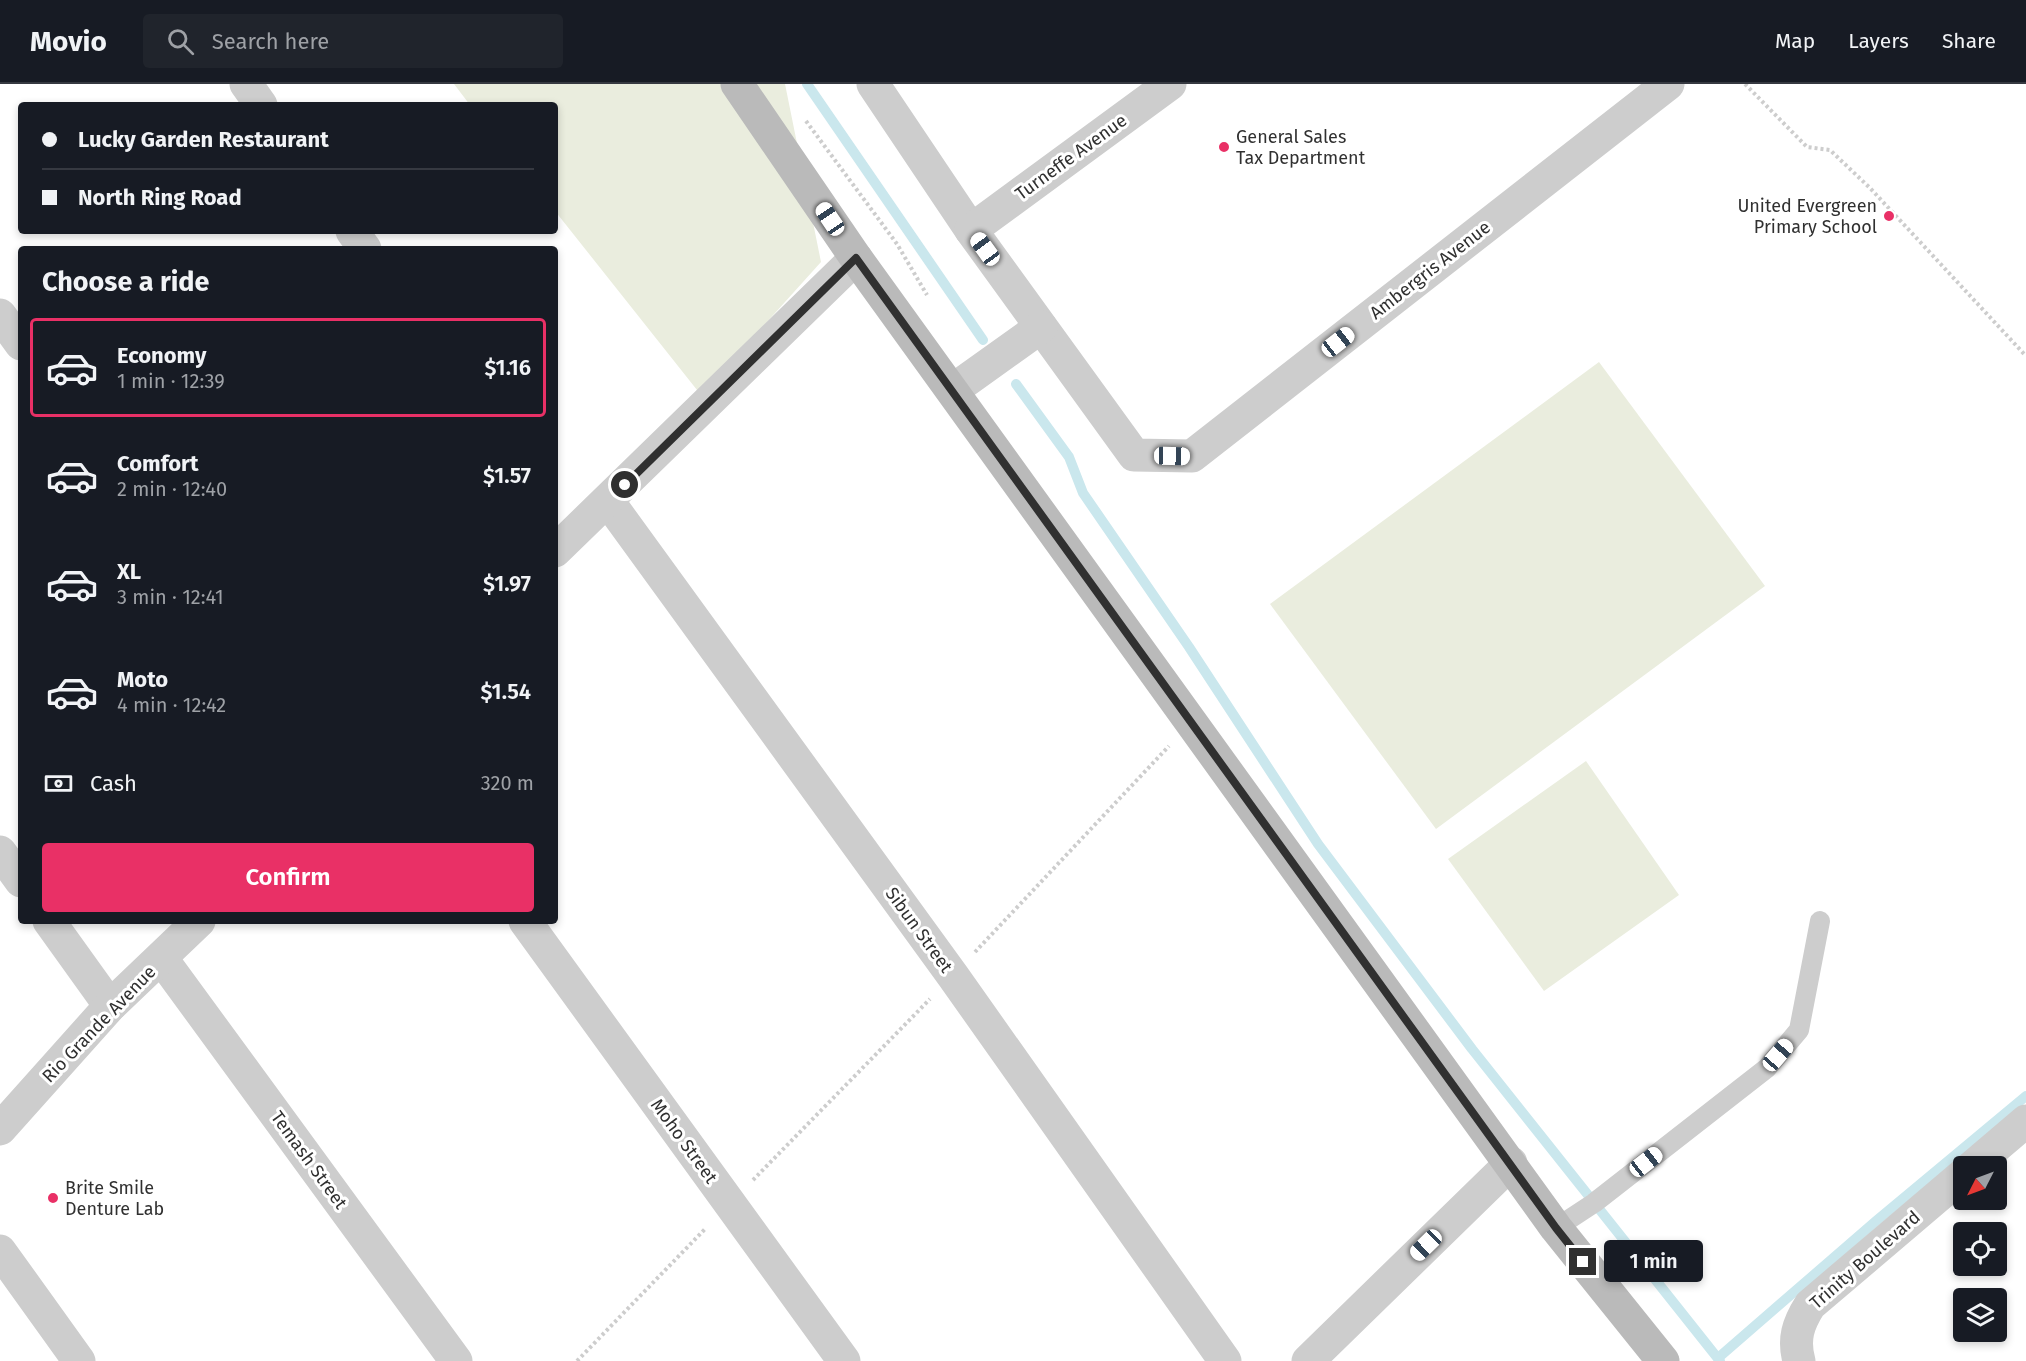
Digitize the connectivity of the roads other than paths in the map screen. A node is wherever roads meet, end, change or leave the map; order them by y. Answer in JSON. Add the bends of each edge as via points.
{"nodes":[{"id":1,"x":246,"y":84,"type":"edge"},
{"id":2,"x":737,"y":84,"type":"edge"},
{"id":3,"x":873,"y":84,"type":"edge"},
{"id":4,"x":1170,"y":84,"type":"edge"},
{"id":5,"x":1668,"y":84,"type":"edge"},
{"id":6,"x":259,"y":102,"type":"edge"},
{"id":7,"x":971,"y":230,"type":"junction"},
{"id":8,"x":856,"y":258,"type":"junction"},
{"id":9,"x":0,"y":315,"type":"edge"},
{"id":10,"x":1041,"y":327,"type":"junction"},
{"id":11,"x":18,"y":340,"type":"edge"},
{"id":12,"x":953,"y":390,"type":"junction"},
{"id":13,"x":608,"y":501,"type":"junction"},
{"id":14,"x":560,"y":534,"type":"edge"},
{"id":15,"x":0,"y":852,"type":"edge"},
{"id":16,"x":18,"y":877,"type":"edge"},
{"id":17,"x":1820,"y":921,"type":"dead end"},
{"id":18,"x":51,"y":924,"type":"edge"},
{"id":19,"x":196,"y":924,"type":"edge"},
{"id":20,"x":527,"y":924,"type":"edge"},
{"id":21,"x":162,"y":959,"type":"junction"},
{"id":22,"x":110,"y":1006,"type":"junction"},
{"id":23,"x":2026,"y":1121,"type":"edge"},
{"id":24,"x":0,"y":1129,"type":"edge"},
{"id":25,"x":1985,"y":1156,"type":"edge"},
{"id":26,"x":1511,"y":1164,"type":"junction"},
{"id":27,"x":1953,"y":1183,"type":"edge"},
{"id":28,"x":1556,"y":1228,"type":"junction"},
{"id":29,"x":0,"y":1251,"type":"edge"},
{"id":30,"x":79,"y":1361,"type":"edge"},
{"id":31,"x":456,"y":1361,"type":"edge"},
{"id":32,"x":844,"y":1361,"type":"edge"},
{"id":33,"x":1225,"y":1361,"type":"edge"},
{"id":34,"x":1308,"y":1361,"type":"edge"},
{"id":35,"x":1664,"y":1361,"type":"edge"},
{"id":36,"x":1799,"y":1361,"type":"edge"}],
"edges":[{"from":1,"to":6,"type":"street"},
{"from":2,"to":8,"type":"main road"},
{"from":3,"to":7,"type":"street"},
{"from":4,"to":7,"type":"street","name":"Turneffe Avenue"},
{"from":5,"to":10,"type":"street","name":"Ambergris Avenue","via":[[1192,456],[1134,455]]},
{"from":7,"to":10,"type":"street"},
{"from":8,"to":12,"type":"main road"},
{"from":8,"to":13,"type":"street"},
{"from":9,"to":11,"type":"street"},
{"from":10,"to":12,"type":"street"},
{"from":12,"to":26,"type":"main road"},
{"from":13,"to":14,"type":"street"},
{"from":13,"to":33,"type":"street","name":"Sibun Street"},
{"from":15,"to":16,"type":"street"},
{"from":17,"to":28,"type":"lane","via":[[1799,1030],[1793,1038],[1767,1068],[1594,1203]]},
{"from":18,"to":22,"type":"street"},
{"from":19,"to":21,"type":"street","name":"Rio Grande Avenue"},
{"from":20,"to":32,"type":"street","name":"Moho Street"},
{"from":21,"to":22,"type":"street","name":"Rio Grande Avenue"},
{"from":21,"to":31,"type":"street","name":"Temash Street"},
{"from":22,"to":24,"type":"street","name":"Rio Grande Avenue"},
{"from":23,"to":25,"type":"street"},
{"from":26,"to":28,"type":"main road"},
{"from":26,"to":34,"type":"street"},
{"from":27,"to":36,"type":"street","name":"Trinity Boulevard","via":[[1810,1305],[1799,1322],[1795,1345]]},
{"from":28,"to":35,"type":"main road"},
{"from":29,"to":30,"type":"street"}]}
